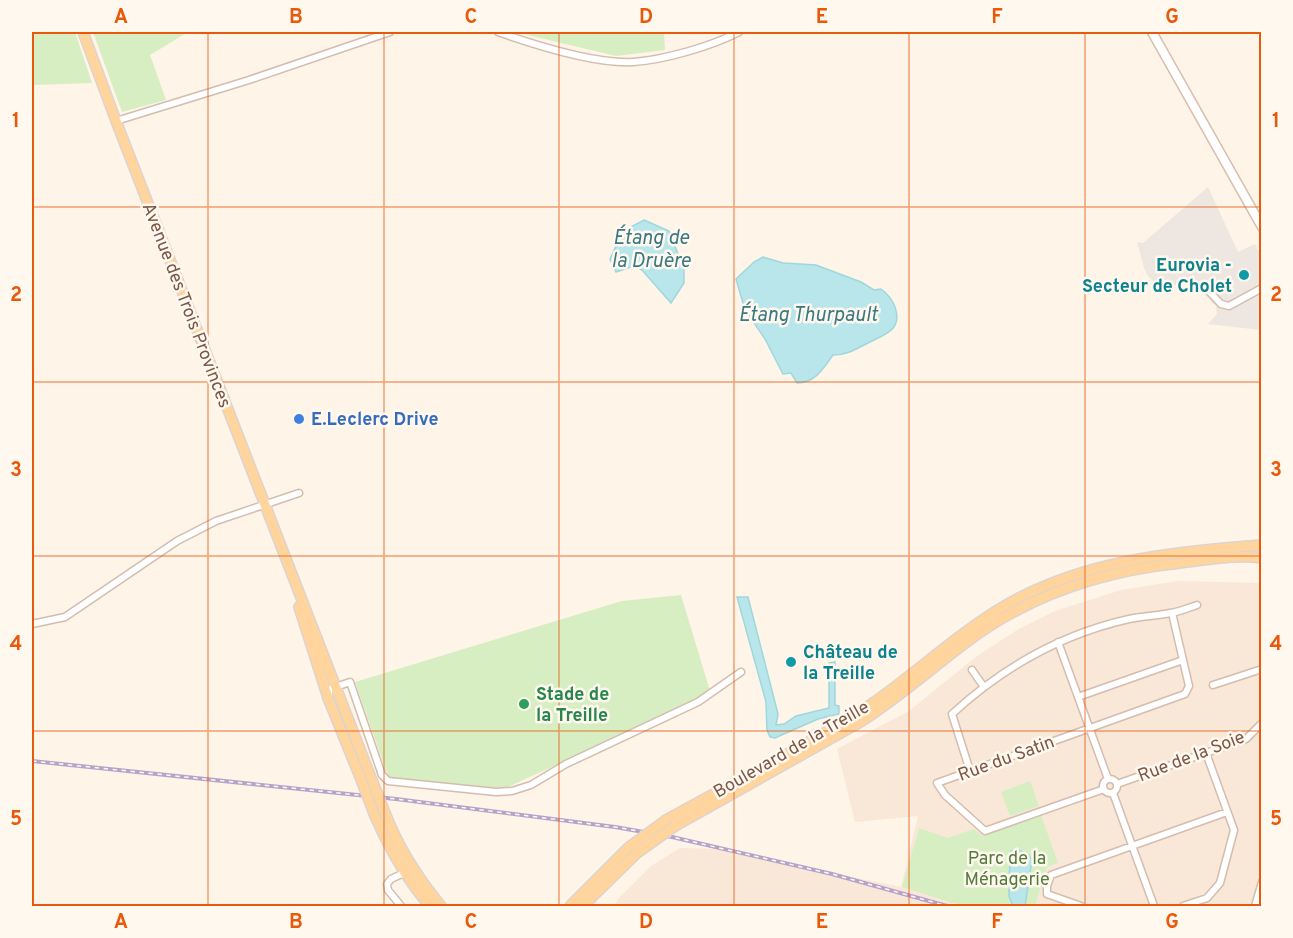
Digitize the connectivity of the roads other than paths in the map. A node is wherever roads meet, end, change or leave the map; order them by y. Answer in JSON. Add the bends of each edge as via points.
{"nodes":[{"id":1,"x":81,"y":32,"type":"edge"},
{"id":2,"x":390,"y":32,"type":"edge"},
{"id":3,"x":498,"y":32,"type":"edge"},
{"id":4,"x":739,"y":32,"type":"edge"},
{"id":5,"x":1152,"y":32,"type":"edge"},
{"id":6,"x":116,"y":122,"type":"junction"},
{"id":7,"x":1262,"y":227,"type":"edge"},
{"id":8,"x":1204,"y":286,"type":"dead end"},
{"id":9,"x":1262,"y":288,"type":"edge"},
{"id":10,"x":299,"y":493,"type":"dead end"},
{"id":11,"x":265,"y":505,"type":"junction"},
{"id":12,"x":277,"y":536,"type":"junction"},
{"id":13,"x":1262,"y":545,"type":"edge"},
{"id":14,"x":1262,"y":558,"type":"edge"},
{"id":15,"x":1197,"y":605,"type":"dead end"},
{"id":16,"x":1172,"y":613,"type":"junction"},
{"id":17,"x":32,"y":624,"type":"edge"},
{"id":18,"x":1058,"y":642,"type":"junction"},
{"id":19,"x":1183,"y":660,"type":"junction"},
{"id":20,"x":1262,"y":669,"type":"edge"},
{"id":21,"x":972,"y":670,"type":"dead end"},
{"id":22,"x":741,"y":672,"type":"dead end"},
{"id":23,"x":1213,"y":685,"type":"dead end"},
{"id":24,"x":336,"y":687,"type":"junction"},
{"id":25,"x":984,"y":687,"type":"junction"},
{"id":26,"x":1078,"y":697,"type":"junction"},
{"id":27,"x":328,"y":698,"type":"junction"},
{"id":28,"x":1262,"y":723,"type":"edge"},
{"id":29,"x":1089,"y":729,"type":"junction"},
{"id":30,"x":1206,"y":753,"type":"junction"},
{"id":31,"x":970,"y":771,"type":"junction"},
{"id":32,"x":1108,"y":779,"type":"junction"},
{"id":33,"x":1117,"y":784,"type":"junction"},
{"id":34,"x":1104,"y":789,"type":"junction"},
{"id":35,"x":1113,"y":793,"type":"junction"},
{"id":36,"x":1227,"y":812,"type":"junction"},
{"id":37,"x":380,"y":814,"type":"junction"},
{"id":38,"x":670,"y":823,"type":"junction"},
{"id":39,"x":1132,"y":845,"type":"junction"},
{"id":40,"x":633,"y":850,"type":"junction"},
{"id":41,"x":404,"y":873,"type":"junction"},
{"id":42,"x":1262,"y":882,"type":"edge"},
{"id":43,"x":400,"y":906,"type":"edge"},
{"id":44,"x":430,"y":906,"type":"edge"},
{"id":45,"x":441,"y":906,"type":"edge"},
{"id":46,"x":570,"y":906,"type":"edge"},
{"id":47,"x":583,"y":906,"type":"edge"},
{"id":48,"x":1081,"y":906,"type":"edge"},
{"id":49,"x":1154,"y":906,"type":"edge"},
{"id":50,"x":1184,"y":906,"type":"edge"},
{"id":51,"x":1256,"y":906,"type":"edge"}],
"edges":[{"from":1,"to":6,"type":"main road","name":"Avenue des Trois Provinces"},
{"from":2,"to":6,"type":"street"},
{"from":3,"to":4,"type":"street","via":[[591,58],[633,62],[724,40]]},
{"from":5,"to":7,"type":"main road"},
{"from":6,"to":11,"type":"main road","name":"Avenue des Trois Provinces"},
{"from":8,"to":9,"type":"street","via":[[1221,304],[1229,306]]},
{"from":10,"to":11,"type":"street"},
{"from":11,"to":12,"type":"main road","name":"Avenue des Trois Provinces"},
{"from":11,"to":17,"type":"street","via":[[216,521],[177,541],[65,617]]},
{"from":12,"to":24,"type":"main road","name":"Avenue des Trois Provinces"},
{"from":12,"to":27,"type":"main road","name":"Avenue des Trois Provinces"},
{"from":13,"to":38,"type":"main road","name":"Boulevard de la Treille","via":[[1110,564],[1067,576],[1028,593],[977,623],[864,709]]},
{"from":14,"to":38,"type":"main road","name":"Boulevard de la Treille","via":[[1236,557],[1146,567],[1094,578],[1038,599],[987,627],[862,721]]},
{"from":15,"to":16,"type":"street"},
{"from":16,"to":18,"type":"street","via":[[1130,619]]},
{"from":16,"to":19,"type":"street"},
{"from":18,"to":25,"type":"street"},
{"from":18,"to":26,"type":"street"},
{"from":19,"to":26,"type":"street"},
{"from":19,"to":29,"type":"street","name":"Rue du Satin","via":[[1189,686],[1185,694]]},
{"from":20,"to":23,"type":"street"},
{"from":21,"to":25,"type":"street"},
{"from":22,"to":24,"type":"street","via":[[698,702],[566,764],[531,785],[496,792],[388,781],[382,775],[350,682]]},
{"from":24,"to":27,"type":"street","via":[[330,689]]},
{"from":24,"to":37,"type":"main road","name":"Avenue des Trois Provinces","bridge":true,"via":[[373,783]]},
{"from":25,"to":31,"type":"street","via":[[952,714]]},
{"from":26,"to":29,"type":"street"},
{"from":27,"to":37,"type":"main road","name":"Avenue des Trois Provinces","bridge":true,"via":[[362,782]]},
{"from":28,"to":30,"type":"street","name":"Rue de la Soie","via":[[1246,739]]},
{"from":29,"to":31,"type":"street","name":"Rue du Satin"},
{"from":29,"to":32,"type":"street"},
{"from":30,"to":33,"type":"street","name":"Rue de la Soie"},
{"from":30,"to":36,"type":"street"},
{"from":31,"to":34,"type":"street","name":"Rue du Satin","via":[[936,783],[985,831]]},
{"from":32,"to":33,"type":"street"},
{"from":32,"to":34,"type":"street"},
{"from":33,"to":35,"type":"street"},
{"from":34,"to":35,"type":"street"},
{"from":35,"to":39,"type":"street"},
{"from":36,"to":39,"type":"street"},
{"from":36,"to":50,"type":"street","via":[[1234,830],[1220,883],[1207,898]]},
{"from":37,"to":41,"type":"main road","via":[[392,852]]},
{"from":37,"to":45,"type":"main road","via":[[405,858]]},
{"from":38,"to":40,"type":"main road","name":"Boulevard de la Treille","bridge":true},
{"from":39,"to":48,"type":"street","via":[[1051,875],[1047,894]]},
{"from":39,"to":49,"type":"street"},
{"from":40,"to":46,"type":"main road","name":"Boulevard de la Treille"},
{"from":40,"to":47,"type":"main road","name":"Boulevard de la Treille"},
{"from":41,"to":43,"type":"street","via":[[387,884]]},
{"from":41,"to":44,"type":"main road"},
{"from":42,"to":51,"type":"street"}]}
